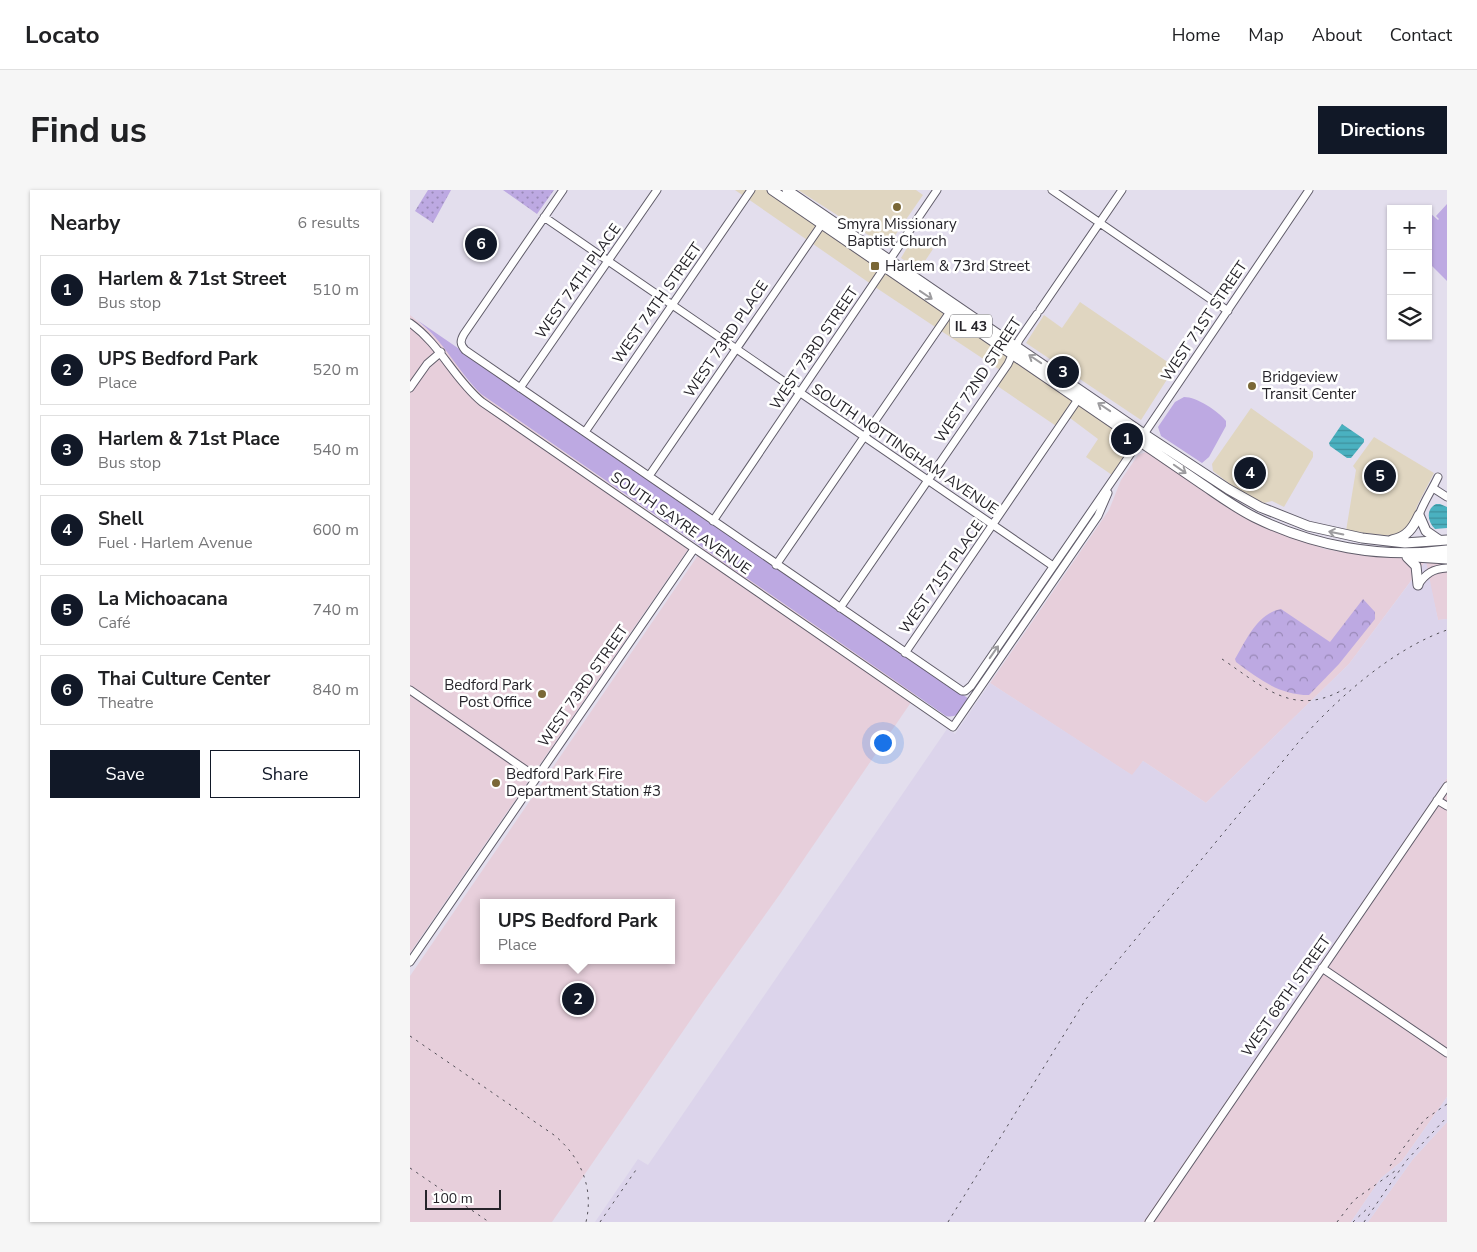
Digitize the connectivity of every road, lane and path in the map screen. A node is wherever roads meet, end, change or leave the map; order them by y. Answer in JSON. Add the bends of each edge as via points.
{"nodes":[{"id":1,"x":563,"y":190,"type":"edge"},
{"id":2,"x":657,"y":190,"type":"edge"},
{"id":3,"x":751,"y":190,"type":"edge"},
{"id":4,"x":772,"y":190,"type":"edge"},
{"id":5,"x":787,"y":190,"type":"edge"},
{"id":6,"x":937,"y":190,"type":"edge"},
{"id":7,"x":1052,"y":190,"type":"edge"},
{"id":8,"x":1122,"y":190,"type":"edge"},
{"id":9,"x":1309,"y":190,"type":"edge"},
{"id":10,"x":544,"y":218,"type":"junction"},
{"id":11,"x":824,"y":221,"type":"junction"},
{"id":12,"x":1100,"y":223,"type":"junction"},
{"id":13,"x":608,"y":262,"type":"junction"},
{"id":14,"x":888,"y":264,"type":"junction"},
{"id":15,"x":672,"y":306,"type":"junction"},
{"id":16,"x":953,"y":308,"type":"junction"},
{"id":17,"x":1228,"y":311,"type":"junction"},
{"id":18,"x":410,"y":323,"type":"edge"},
{"id":19,"x":736,"y":350,"type":"junction"},
{"id":20,"x":1014,"y":350,"type":"junction"},
{"id":21,"x":441,"y":352,"type":"junction"},
{"id":22,"x":410,"y":388,"type":"edge"},
{"id":23,"x":520,"y":388,"type":"junction"},
{"id":24,"x":800,"y":393,"type":"junction"},
{"id":25,"x":1080,"y":395,"type":"junction"},
{"id":26,"x":585,"y":432,"type":"junction"},
{"id":27,"x":865,"y":437,"type":"junction"},
{"id":28,"x":1142,"y":437,"type":"junction"},
{"id":29,"x":1121,"y":468,"type":"junction"},
{"id":30,"x":649,"y":476,"type":"junction"},
{"id":31,"x":1438,"y":477,"type":"dead end"},
{"id":32,"x":929,"y":481,"type":"junction"},
{"id":33,"x":1433,"y":488,"type":"junction"},
{"id":34,"x":1447,"y":497,"type":"edge"},
{"id":35,"x":1419,"y":515,"type":"junction"},
{"id":36,"x":713,"y":520,"type":"junction"},
{"id":37,"x":993,"y":525,"type":"junction"},
{"id":38,"x":1443,"y":540,"type":"edge"},
{"id":39,"x":1384,"y":541,"type":"junction"},
{"id":40,"x":694,"y":548,"type":"junction"},
{"id":41,"x":1447,"y":550,"type":"edge"},
{"id":42,"x":1393,"y":553,"type":"junction"},
{"id":43,"x":1407,"y":557,"type":"junction"},
{"id":44,"x":1447,"y":559,"type":"edge"},
{"id":45,"x":776,"y":564,"type":"junction"},
{"id":46,"x":1054,"y":566,"type":"junction"},
{"id":47,"x":1447,"y":568,"type":"edge"},
{"id":48,"x":1418,"y":585,"type":"joint"},
{"id":49,"x":840,"y":608,"type":"junction"},
{"id":50,"x":905,"y":653,"type":"junction"},
{"id":51,"x":410,"y":690,"type":"edge"},
{"id":52,"x":965,"y":690,"type":"joint"},
{"id":53,"x":953,"y":727,"type":"joint"},
{"id":54,"x":536,"y":777,"type":"junction"},
{"id":55,"x":1447,"y":786,"type":"edge"},
{"id":56,"x":1437,"y":800,"type":"junction"},
{"id":57,"x":1447,"y":806,"type":"edge"},
{"id":58,"x":410,"y":962,"type":"edge"},
{"id":59,"x":1322,"y":968,"type":"junction"},
{"id":60,"x":1447,"y":1053,"type":"edge"},
{"id":61,"x":1149,"y":1222,"type":"edge"}],
"edges":[{"from":1,"to":10,"type":"street"},
{"from":2,"to":13,"type":"street","name":"WEST 74TH PLACE"},
{"from":3,"to":15,"type":"street","name":"WEST 74TH STREET"},
{"from":4,"to":11,"type":"main road","number":"IL 43"},
{"from":5,"to":11,"type":"main road","number":"IL 43"},
{"from":6,"to":14,"type":"street","name":"WEST 73RD STREET"},
{"from":7,"to":12,"type":"street"},
{"from":8,"to":12,"type":"street","name":"WEST 72ND STREET"},
{"from":9,"to":17,"type":"street","name":"WEST 71ST STREET"},
{"from":10,"to":13,"type":"street","name":"SOUTH NOTTINGHAM AVENUE"},
{"from":10,"to":23,"type":"street","name":"SOUTH SAYRE AVENUE","via":[[460,343],[465,350]]},
{"from":11,"to":14,"type":"main road","number":"IL 43"},
{"from":11,"to":19,"type":"street","name":"WEST 73RD PLACE"},
{"from":12,"to":17,"type":"street"},
{"from":12,"to":20,"type":"street","name":"WEST 72ND STREET"},
{"from":13,"to":15,"type":"street","name":"SOUTH NOTTINGHAM AVENUE"},
{"from":13,"to":23,"type":"street","name":"WEST 74TH PLACE"},
{"from":14,"to":16,"type":"main road","number":"IL 43"},
{"from":14,"to":24,"type":"street","name":"WEST 73RD STREET"},
{"from":15,"to":19,"type":"street","name":"SOUTH NOTTINGHAM AVENUE"},
{"from":15,"to":26,"type":"street","name":"WEST 74TH STREET"},
{"from":16,"to":20,"type":"main road","number":"IL 43"},
{"from":16,"to":27,"type":"street"},
{"from":17,"to":28,"type":"street","name":"WEST 71ST STREET"},
{"from":18,"to":21,"type":"street","name":"SOUTH SAYRE AVENUE"},
{"from":19,"to":24,"type":"street","name":"SOUTH NOTTINGHAM AVENUE"},
{"from":19,"to":30,"type":"street","name":"WEST 73RD PLACE"},
{"from":20,"to":25,"type":"main road","number":"IL 43"},
{"from":20,"to":32,"type":"street","name":"WEST 72ND STREET","via":[[1008,364]]},
{"from":21,"to":22,"type":"street","via":[[427,364]]},
{"from":21,"to":40,"type":"street","name":"SOUTH SAYRE AVENUE","via":[[461,381],[482,402]]},
{"from":23,"to":26,"type":"street","name":"SOUTH SAYRE AVENUE"},
{"from":24,"to":27,"type":"street","name":"SOUTH NOTTINGHAM AVENUE"},
{"from":24,"to":36,"type":"street","name":"WEST 73RD STREET"},
{"from":25,"to":28,"type":"main road","number":"IL 43"},
{"from":25,"to":37,"type":"street","name":"WEST 71ST PLACE"},
{"from":26,"to":30,"type":"street","name":"SOUTH SAYRE AVENUE"},
{"from":27,"to":32,"type":"street","name":"SOUTH NOTTINGHAM AVENUE"},
{"from":27,"to":45,"type":"street"},
{"from":28,"to":29,"type":"street","name":"WEST 71ST STREET"},
{"from":39,"to":28,"type":"main road","number":"IL 43","one_way":true,"via":[[1324,531],[1273,513]]},
{"from":28,"to":42,"type":"main road","number":"IL 43","one_way":true,"via":[[1222,498],[1261,520],[1323,543]]},
{"from":29,"to":46,"type":"street","name":"WEST 71ST STREET"},
{"from":29,"to":53,"type":"street","name":"WEST 71ST STREET","via":[[1098,516]]},
{"from":30,"to":36,"type":"street","name":"SOUTH SAYRE AVENUE"},
{"from":31,"to":33,"type":"street"},
{"from":32,"to":37,"type":"street","name":"SOUTH NOTTINGHAM AVENUE"},
{"from":32,"to":49,"type":"street","name":"WEST 72ND STREET"},
{"from":33,"to":34,"type":"street"},
{"from":33,"to":35,"type":"street"},
{"from":35,"to":38,"type":"main road","via":[[1426,531]]},
{"from":35,"to":39,"type":"main road","via":[[1402,537]]},
{"from":36,"to":45,"type":"street","name":"SOUTH SAYRE AVENUE"},
{"from":37,"to":46,"type":"street","name":"SOUTH NOTTINGHAM AVENUE"},
{"from":37,"to":50,"type":"street","name":"WEST 71ST PLACE"},
{"from":38,"to":39,"type":"main road","number":"IL 43"},
{"from":40,"to":53,"type":"street","name":"SOUTH SAYRE AVENUE"},
{"from":40,"to":54,"type":"street","name":"WEST 73RD STREET"},
{"from":41,"to":42,"type":"main road","number":"IL 43"},
{"from":42,"to":43,"type":"main road"},
{"from":43,"to":44,"type":"main road"},
{"from":43,"to":48,"type":"main road","via":[[1416,566]]},
{"from":45,"to":49,"type":"street","name":"SOUTH SAYRE AVENUE"},
{"from":52,"to":46,"type":"street","name":"WEST 71ST STREET","one_way":true,"via":[[971,686]]},
{"from":47,"to":48,"type":"street","via":[[1433,570]]},
{"from":49,"to":50,"type":"street","name":"SOUTH SAYRE AVENUE"},
{"from":50,"to":52,"type":"street","name":"SOUTH SAYRE AVENUE","via":[[959,690]]},
{"from":51,"to":54,"type":"street"},
{"from":54,"to":58,"type":"street","name":"WEST 73RD STREET"},
{"from":55,"to":56,"type":"street","name":"WEST 68TH STREET"},
{"from":56,"to":57,"type":"street"},
{"from":56,"to":59,"type":"street","name":"WEST 68TH STREET"},
{"from":59,"to":60,"type":"street"},
{"from":59,"to":61,"type":"street","name":"WEST 68TH STREET"}]}
